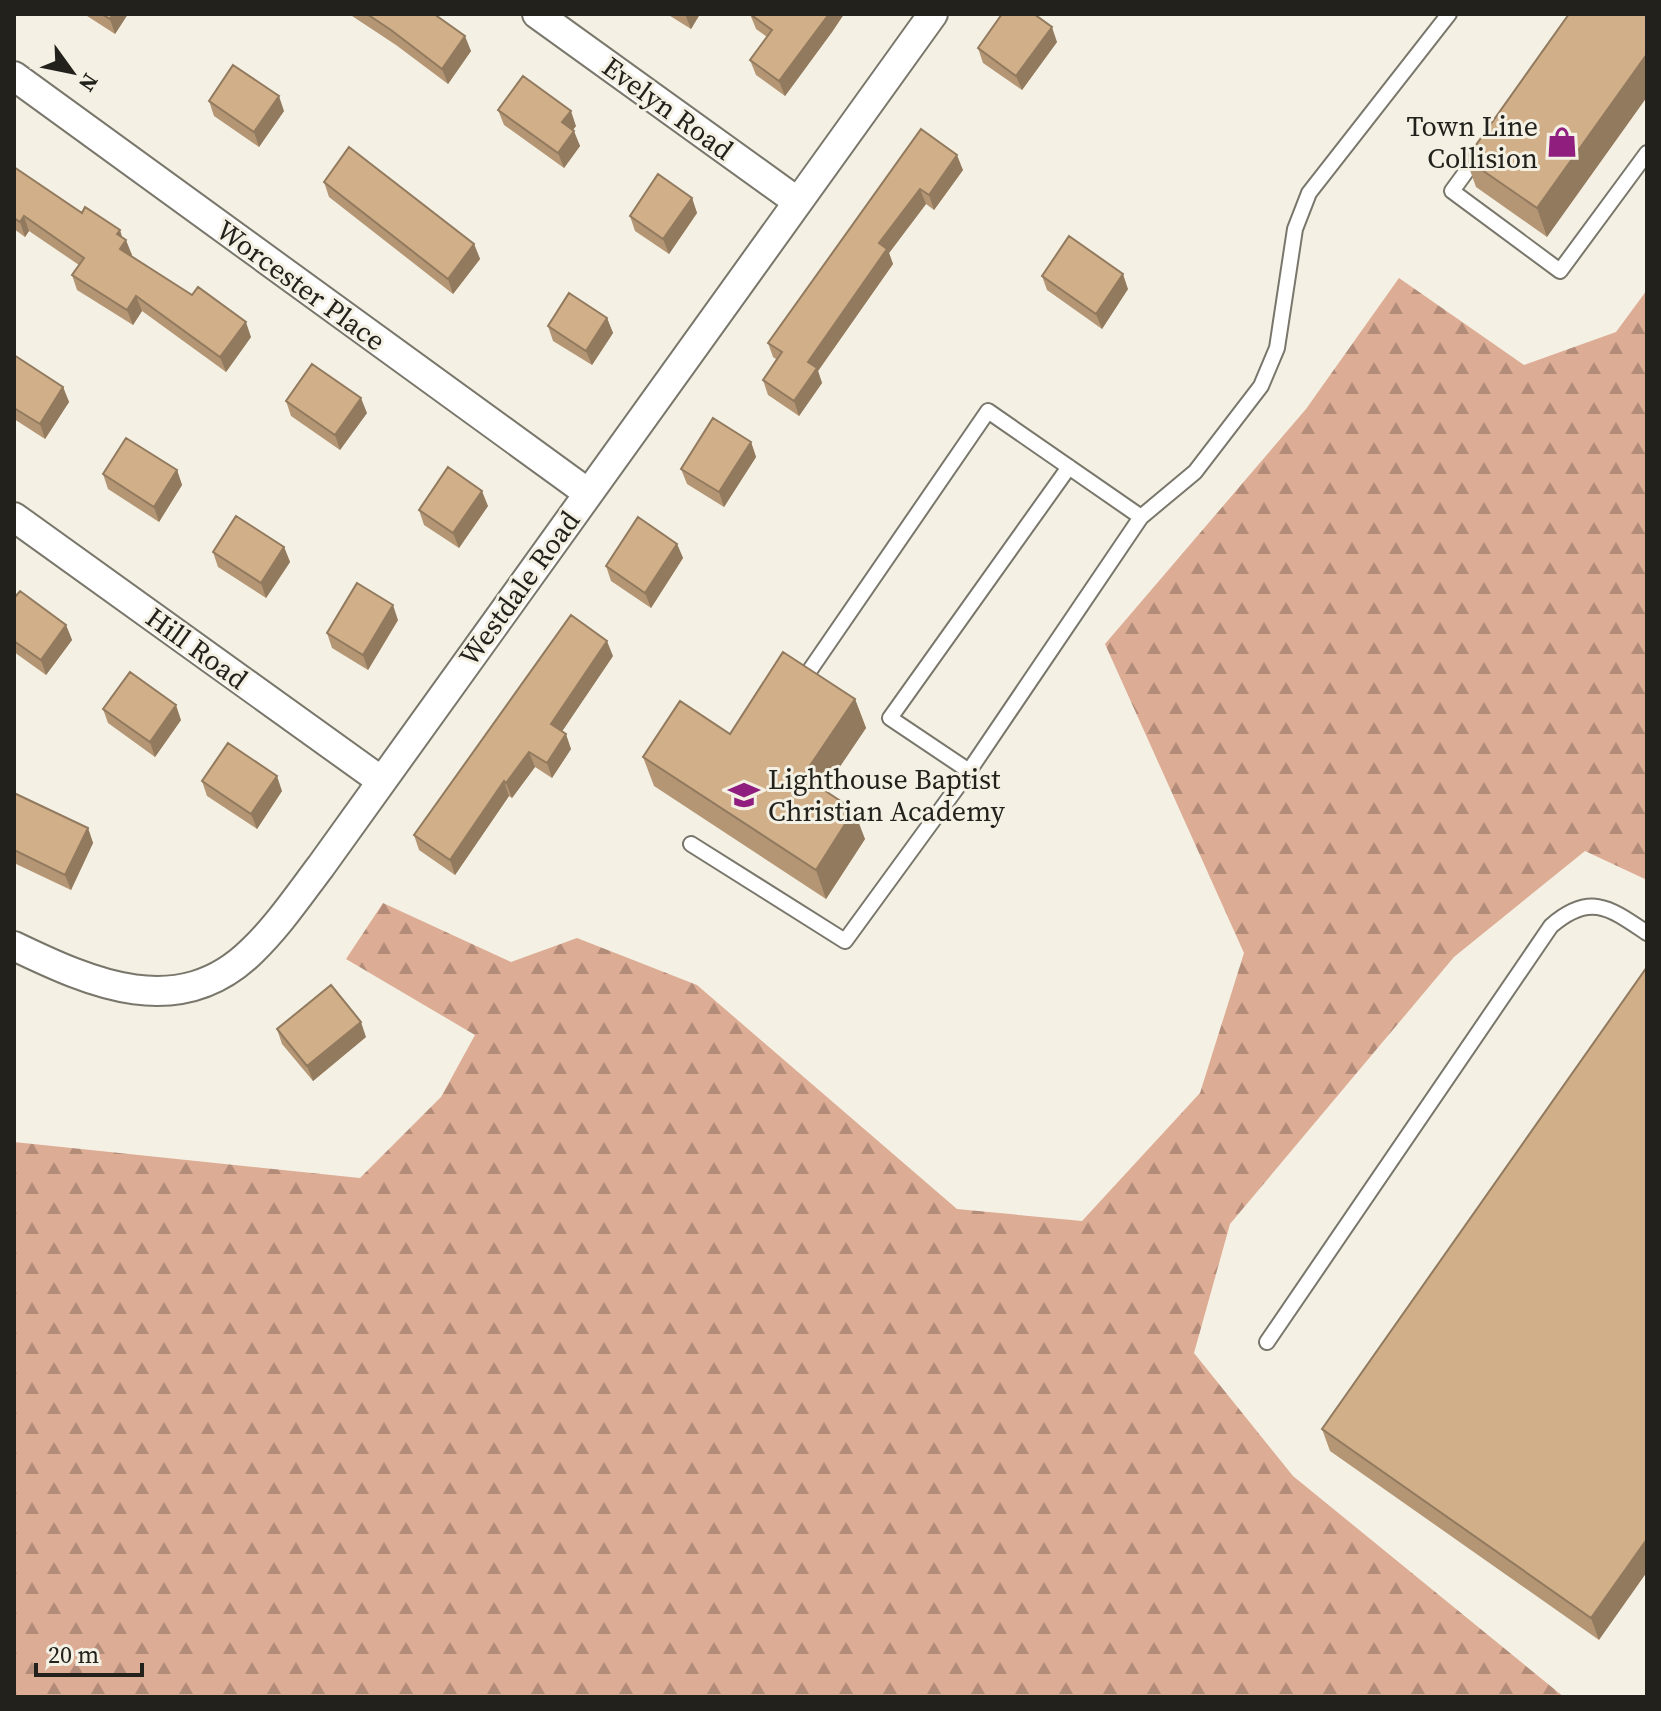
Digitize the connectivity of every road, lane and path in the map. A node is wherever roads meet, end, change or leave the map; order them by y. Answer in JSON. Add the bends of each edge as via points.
{"nodes":[{"id":1,"x":537,"y":14,"type":"edge"},
{"id":2,"x":933,"y":14,"type":"edge"},
{"id":3,"x":1449,"y":14,"type":"edge"},
{"id":4,"x":14,"y":76,"type":"edge"},
{"id":5,"x":1488,"y":141,"type":"edge"},
{"id":6,"x":1647,"y":153,"type":"edge"},
{"id":7,"x":798,"y":202,"type":"junction"},
{"id":8,"x":1069,"y":467,"type":"junction"},
{"id":9,"x":588,"y":493,"type":"junction"},
{"id":10,"x":14,"y":517,"type":"edge"},
{"id":11,"x":1141,"y":517,"type":"junction"},
{"id":12,"x":810,"y":670,"type":"edge"},
{"id":13,"x":969,"y":771,"type":"junction"},
{"id":14,"x":380,"y":780,"type":"junction"},
{"id":15,"x":691,"y":844,"type":"dead end"},
{"id":16,"x":1647,"y":933,"type":"edge"},
{"id":17,"x":14,"y":946,"type":"edge"},
{"id":18,"x":1267,"y":1342,"type":"dead end"}],
"edges":[{"from":1,"to":7,"type":"street","name":"Evelyn Road"},
{"from":2,"to":7,"type":"street","name":"Westdale Road"},
{"from":3,"to":11,"type":"lane","via":[[1309,193],[1295,229],[1277,348],[1261,386],[1195,472]]},
{"from":4,"to":9,"type":"street","name":"Worcester Place"},
{"from":5,"to":6,"type":"lane","via":[[1452,191],[1560,271]]},
{"from":7,"to":9,"type":"street","name":"Westdale Road"},
{"from":8,"to":11,"type":"lane"},
{"from":8,"to":12,"type":"lane","via":[[988,411]]},
{"from":8,"to":13,"type":"lane","via":[[890,718]]},
{"from":9,"to":14,"type":"street","name":"Westdale Road"},
{"from":10,"to":14,"type":"street","name":"Hill Road"},
{"from":11,"to":13,"type":"lane"},
{"from":13,"to":15,"type":"lane","via":[[845,941]]},
{"from":14,"to":17,"type":"street","name":"Westdale Road","via":[[264,938],[218,975],[180,988],[136,991],[95,983]]},
{"from":16,"to":18,"type":"lane","via":[[1601,906],[1582,906],[1551,926]]}]}
